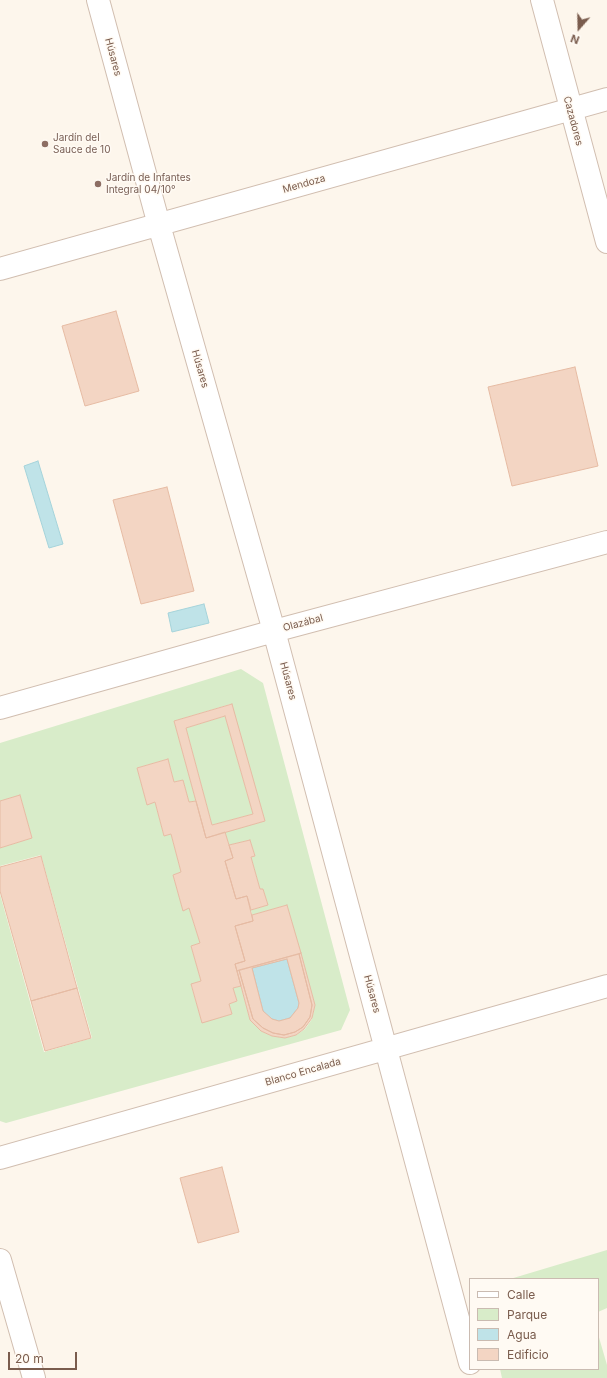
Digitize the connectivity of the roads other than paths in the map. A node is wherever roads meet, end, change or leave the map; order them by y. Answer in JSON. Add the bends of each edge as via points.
{"nodes":[{"id":1,"x":98,"y":0,"type":"edge"},
{"id":2,"x":542,"y":0,"type":"edge"},
{"id":3,"x":607,"y":98,"type":"edge"},
{"id":4,"x":570,"y":109,"type":"junction"},
{"id":5,"x":158,"y":224,"type":"junction"},
{"id":6,"x":607,"y":242,"type":"edge"},
{"id":7,"x":0,"y":269,"type":"edge"},
{"id":8,"x":607,"y":542,"type":"edge"},
{"id":9,"x":274,"y":631,"type":"junction"},
{"id":10,"x":0,"y":708,"type":"edge"},
{"id":11,"x":607,"y":986,"type":"edge"},
{"id":12,"x":387,"y":1048,"type":"junction"},
{"id":13,"x":0,"y":1158,"type":"edge"},
{"id":14,"x":0,"y":1260,"type":"edge"},
{"id":15,"x":469,"y":1359,"type":"edge"},
{"id":16,"x":34,"y":1378,"type":"edge"}],
"edges":[{"from":1,"to":5,"type":"street","name":"Húsares"},
{"from":2,"to":4,"type":"street","name":"Cazadores"},
{"from":3,"to":4,"type":"street","name":"Mendoza"},
{"from":4,"to":5,"type":"street","name":"Mendoza"},
{"from":4,"to":6,"type":"street","name":"Cazadores"},
{"from":5,"to":7,"type":"street","name":"Mendoza"},
{"from":5,"to":9,"type":"street","name":"Húsares"},
{"from":8,"to":9,"type":"street","name":"Olazábal"},
{"from":9,"to":10,"type":"street","name":"Olazábal"},
{"from":9,"to":12,"type":"street","name":"Húsares"},
{"from":11,"to":12,"type":"street","name":"Blanco Encalada"},
{"from":12,"to":13,"type":"street","name":"Blanco Encalada"},
{"from":12,"to":15,"type":"street","name":"Húsares"},
{"from":14,"to":16,"type":"street"}]}
